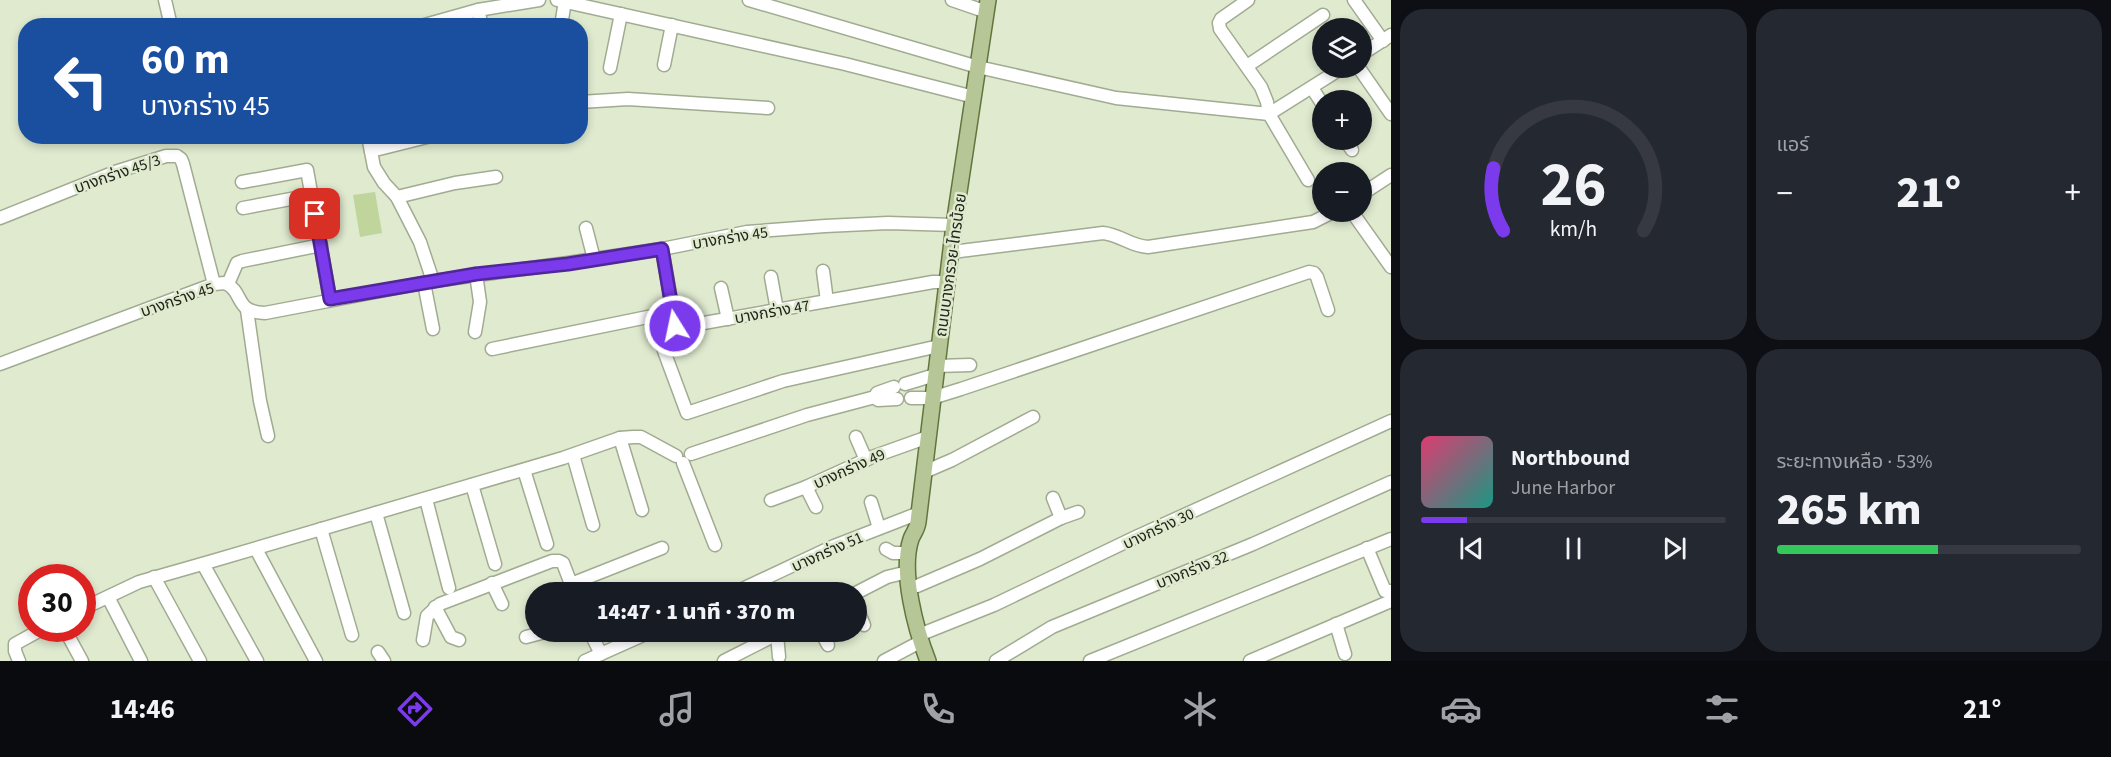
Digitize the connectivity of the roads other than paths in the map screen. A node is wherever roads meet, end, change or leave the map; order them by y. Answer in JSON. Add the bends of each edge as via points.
{"nodes":[{"id":1,"x":165,"y":0,"type":"edge"},
{"id":2,"x":539,"y":0,"type":"edge"},
{"id":3,"x":561,"y":0,"type":"edge"},
{"id":4,"x":749,"y":0,"type":"edge"},
{"id":5,"x":952,"y":0,"type":"edge"},
{"id":6,"x":1248,"y":0,"type":"edge"},
{"id":7,"x":1354,"y":0,"type":"edge"},
{"id":8,"x":987,"y":6,"type":"edge"},
{"id":9,"x":478,"y":10,"type":"junction"},
{"id":10,"x":621,"y":14,"type":"junction"},
{"id":11,"x":1323,"y":15,"type":"dead end"},
{"id":12,"x":169,"y":18,"type":"edge"},
{"id":13,"x":450,"y":18,"type":"edge"},
{"id":14,"x":480,"y":18,"type":"edge"},
{"id":15,"x":561,"y":18,"type":"edge"},
{"id":16,"x":672,"y":25,"type":"junction"},
{"id":17,"x":1387,"y":38,"type":"edge"},
{"id":18,"x":1372,"y":48,"type":"edge"},
{"id":19,"x":664,"y":65,"type":"dead end"},
{"id":20,"x":1247,"y":66,"type":"junction"},
{"id":21,"x":978,"y":67,"type":"junction"},
{"id":22,"x":609,"y":68,"type":"dead end"},
{"id":23,"x":1327,"y":78,"type":"edge"},
{"id":24,"x":1366,"y":78,"type":"edge"},
{"id":25,"x":1312,"y":88,"type":"joint"},
{"id":26,"x":974,"y":97,"type":"junction"},
{"id":27,"x":588,"y":102,"type":"edge"},
{"id":28,"x":768,"y":108,"type":"dead end"},
{"id":29,"x":1269,"y":114,"type":"junction"},
{"id":30,"x":1391,"y":114,"type":"edge"},
{"id":31,"x":370,"y":144,"type":"edge"},
{"id":32,"x":401,"y":144,"type":"edge"},
{"id":33,"x":371,"y":152,"type":"junction"},
{"id":34,"x":1391,"y":175,"type":"edge"},
{"id":35,"x":495,"y":177,"type":"dead end"},
{"id":36,"x":1308,"y":180,"type":"dead end"},
{"id":37,"x":242,"y":182,"type":"dead end"},
{"id":38,"x":1372,"y":187,"type":"edge"},
{"id":39,"x":312,"y":195,"type":"junction"},
{"id":40,"x":397,"y":197,"type":"junction"},
{"id":41,"x":243,"y":208,"type":"dead end"},
{"id":42,"x":0,"y":218,"type":"edge"},
{"id":43,"x":1313,"y":222,"type":"edge"},
{"id":44,"x":1359,"y":222,"type":"edge"},
{"id":45,"x":954,"y":225,"type":"junction"},
{"id":46,"x":586,"y":228,"type":"dead end"},
{"id":47,"x":321,"y":246,"type":"junction"},
{"id":48,"x":662,"y":249,"type":"junction"},
{"id":49,"x":952,"y":252,"type":"junction"},
{"id":50,"x":594,"y":260,"type":"junction"},
{"id":51,"x":1391,"y":267,"type":"edge"},
{"id":52,"x":823,"y":271,"type":"dead end"},
{"id":53,"x":476,"y":274,"type":"junction"},
{"id":54,"x":771,"y":277,"type":"dead end"},
{"id":55,"x":428,"y":282,"type":"junction"},
{"id":56,"x":948,"y":282,"type":"junction"},
{"id":57,"x":214,"y":284,"type":"junction"},
{"id":58,"x":228,"y":284,"type":"junction"},
{"id":59,"x":721,"y":288,"type":"dead end"},
{"id":60,"x":330,"y":299,"type":"junction"},
{"id":61,"x":827,"y":301,"type":"junction"},
{"id":62,"x":247,"y":310,"type":"junction"},
{"id":63,"x":777,"y":310,"type":"junction"},
{"id":64,"x":1328,"y":310,"type":"dead end"},
{"id":65,"x":672,"y":312,"type":"junction"},
{"id":66,"x":728,"y":319,"type":"junction"},
{"id":67,"x":433,"y":328,"type":"dead end"},
{"id":68,"x":475,"y":332,"type":"dead end"},
{"id":69,"x":939,"y":346,"type":"junction"},
{"id":70,"x":492,"y":349,"type":"dead end"},
{"id":71,"x":664,"y":351,"type":"dead end"},
{"id":72,"x":0,"y":364,"type":"edge"},
{"id":73,"x":970,"y":365,"type":"dead end"},
{"id":74,"x":936,"y":370,"type":"junction"},
{"id":75,"x":911,"y":398,"type":"dead end"},
{"id":76,"x":933,"y":398,"type":"junction"},
{"id":77,"x":1033,"y":417,"type":"dead end"},
{"id":78,"x":1391,"y":421,"type":"edge"},
{"id":79,"x":268,"y":436,"type":"dead end"},
{"id":80,"x":856,"y":437,"type":"dead end"},
{"id":81,"x":928,"y":437,"type":"junction"},
{"id":82,"x":620,"y":438,"type":"junction"},
{"id":83,"x":573,"y":455,"type":"junction"},
{"id":84,"x":683,"y":458,"type":"junction"},
{"id":85,"x":866,"y":459,"type":"junction"},
{"id":86,"x":524,"y":470,"type":"junction"},
{"id":87,"x":924,"y":472,"type":"junction"},
{"id":88,"x":1391,"y":482,"type":"edge"},
{"id":89,"x":472,"y":485,"type":"junction"},
{"id":90,"x":806,"y":487,"type":"junction"},
{"id":91,"x":1053,"y":498,"type":"dead end"},
{"id":92,"x":426,"y":499,"type":"junction"},
{"id":93,"x":771,"y":500,"type":"dead end"},
{"id":94,"x":871,"y":502,"type":"dead end"},
{"id":95,"x":816,"y":507,"type":"dead end"},
{"id":96,"x":642,"y":510,"type":"dead end"},
{"id":97,"x":1078,"y":512,"type":"dead end"},
{"id":98,"x":376,"y":513,"type":"junction"},
{"id":99,"x":919,"y":513,"type":"junction"},
{"id":100,"x":1061,"y":518,"type":"junction"},
{"id":101,"x":594,"y":525,"type":"dead end"},
{"id":102,"x":879,"y":528,"type":"junction"},
{"id":103,"x":321,"y":530,"type":"junction"},
{"id":104,"x":917,"y":531,"type":"junction"},
{"id":105,"x":1391,"y":539,"type":"edge"},
{"id":106,"x":547,"y":544,"type":"dead end"},
{"id":107,"x":715,"y":545,"type":"dead end"},
{"id":108,"x":662,"y":548,"type":"dead end"},
{"id":109,"x":1367,"y":548,"type":"junction"},
{"id":110,"x":256,"y":549,"type":"junction"},
{"id":111,"x":886,"y":549,"type":"dead end"},
{"id":112,"x":909,"y":553,"type":"junction"},
{"id":113,"x":203,"y":564,"type":"junction"},
{"id":114,"x":495,"y":564,"type":"dead end"},
{"id":115,"x":908,"y":572,"type":"junction"},
{"id":116,"x":154,"y":577,"type":"junction"},
{"id":117,"x":571,"y":582,"type":"edge"},
{"id":118,"x":586,"y":582,"type":"edge"},
{"id":119,"x":758,"y":582,"type":"edge"},
{"id":120,"x":492,"y":583,"type":"junction"},
{"id":121,"x":917,"y":586,"type":"junction"},
{"id":122,"x":867,"y":587,"type":"edge"},
{"id":123,"x":449,"y":588,"type":"dead end"},
{"id":124,"x":1391,"y":591,"type":"edge"},
{"id":125,"x":108,"y":597,"type":"junction"},
{"id":126,"x":1391,"y":601,"type":"edge"},
{"id":127,"x":96,"y":603,"type":"edge"},
{"id":128,"x":502,"y":604,"type":"dead end"},
{"id":129,"x":435,"y":607,"type":"junction"},
{"id":130,"x":404,"y":613,"type":"dead end"},
{"id":131,"x":1335,"y":624,"type":"junction"},
{"id":132,"x":352,"y":635,"type":"dead end"},
{"id":133,"x":423,"y":640,"type":"dead end"},
{"id":134,"x":459,"y":640,"type":"dead end"},
{"id":135,"x":19,"y":642,"type":"edge"},
{"id":136,"x":72,"y":642,"type":"edge"},
{"id":137,"x":595,"y":642,"type":"edge"},
{"id":138,"x":628,"y":642,"type":"edge"},
{"id":139,"x":761,"y":642,"type":"edge"},
{"id":140,"x":779,"y":642,"type":"edge"},
{"id":141,"x":826,"y":642,"type":"edge"},
{"id":142,"x":828,"y":645,"type":"dead end"},
{"id":143,"x":926,"y":650,"type":"edge"},
{"id":144,"x":601,"y":654,"type":"junction"},
{"id":145,"x":1345,"y":654,"type":"dead end"},
{"id":146,"x":779,"y":657,"type":"dead end"},
{"id":147,"x":19,"y":661,"type":"edge"},
{"id":148,"x":82,"y":661,"type":"edge"},
{"id":149,"x":141,"y":661,"type":"edge"},
{"id":150,"x":200,"y":661,"type":"edge"},
{"id":151,"x":257,"y":661,"type":"edge"},
{"id":152,"x":316,"y":661,"type":"edge"},
{"id":153,"x":585,"y":661,"type":"edge"},
{"id":154,"x":724,"y":661,"type":"edge"},
{"id":155,"x":884,"y":661,"type":"edge"},
{"id":156,"x":938,"y":661,"type":"edge"},
{"id":157,"x":996,"y":661,"type":"edge"},
{"id":158,"x":1090,"y":661,"type":"edge"},
{"id":159,"x":1250,"y":661,"type":"edge"}],
"edges":[{"from":1,"to":12,"type":"street"},
{"from":2,"to":9,"type":"street"},
{"from":3,"to":10,"type":"street"},
{"from":3,"to":15,"type":"street"},
{"from":4,"to":21,"type":"street"},
{"from":5,"to":8,"type":"street"},
{"from":6,"to":20,"type":"street","via":[[1219,23]]},
{"from":7,"to":17,"type":"street"},
{"from":8,"to":21,"type":"main road","name":"ถนนบางกรวย-ไทรน้อย"},
{"from":9,"to":13,"type":"street"},
{"from":9,"to":14,"type":"street"},
{"from":10,"to":16,"type":"street"},
{"from":10,"to":22,"type":"street"},
{"from":11,"to":20,"type":"street"},
{"from":16,"to":19,"type":"street"},
{"from":16,"to":26,"type":"street"},
{"from":17,"to":18,"type":"street"},
{"from":20,"to":29,"type":"street","via":[[1265,94]]},
{"from":21,"to":26,"type":"main road","name":"ถนนบางกรวย-ไทรน้อย"},
{"from":21,"to":29,"type":"street","via":[[1116,98]]},
{"from":23,"to":25,"type":"street"},
{"from":24,"to":30,"type":"street"},
{"from":25,"to":29,"type":"street"},
{"from":26,"to":45,"type":"main road","name":"ถนนบางกรวย-ไทรน้อย"},
{"from":27,"to":28,"type":"street","via":[[628,99]]},
{"from":29,"to":36,"type":"street"},
{"from":31,"to":33,"type":"street"},
{"from":32,"to":33,"type":"street"},
{"from":33,"to":40,"type":"street","via":[[379,176]]},
{"from":34,"to":38,"type":"street"},
{"from":35,"to":40,"type":"street"},
{"from":37,"to":39,"type":"street","via":[[307,170]]},
{"from":39,"to":41,"type":"street"},
{"from":39,"to":47,"type":"street"},
{"from":40,"to":55,"type":"street","via":[[420,242]]},
{"from":42,"to":57,"type":"street","name":"บางกร่าง 45/3","via":[[115,172],[177,156],[183,164]]},
{"from":43,"to":49,"type":"street","via":[[1148,248],[1131,244],[1118,235],[1102,233]]},
{"from":44,"to":51,"type":"street"},
{"from":45,"to":48,"type":"street","name":"บางกร่าง 45","via":[[888,223],[785,228]]},
{"from":45,"to":49,"type":"main road","name":"ถนนบางกรวย-ไทรน้อย"},
{"from":46,"to":50,"type":"street"},
{"from":47,"to":58,"type":"street","via":[[237,263]]},
{"from":47,"to":60,"type":"street"},
{"from":48,"to":50,"type":"street","name":"บางกร่าง 45"},
{"from":48,"to":65,"type":"street"},
{"from":49,"to":56,"type":"main road","name":"ถนนบางกรวย-ไทรน้อย"},
{"from":50,"to":53,"type":"street","name":"บางกร่าง 45"},
{"from":52,"to":61,"type":"street"},
{"from":53,"to":55,"type":"street","name":"บางกร่าง 45"},
{"from":53,"to":68,"type":"street","via":[[480,302]]},
{"from":54,"to":63,"type":"street"},
{"from":55,"to":60,"type":"street","name":"บางกร่าง 45"},
{"from":55,"to":67,"type":"street"},
{"from":56,"to":61,"type":"street","name":"บางกร่าง 47"},
{"from":56,"to":69,"type":"main road","name":"ถนนบางกรวย-ไทรน้อย"},
{"from":57,"to":58,"type":"street","name":"บางกร่าง 45"},
{"from":57,"to":72,"type":"street","name":"บางกร่าง 45"},
{"from":58,"to":62,"type":"street","name":"บางกร่าง 45"},
{"from":59,"to":66,"type":"street"},
{"from":60,"to":62,"type":"street","name":"บางกร่าง 45","via":[[265,313]]},
{"from":61,"to":63,"type":"street","name":"บางกร่าง 47"},
{"from":62,"to":79,"type":"street"},
{"from":63,"to":66,"type":"street","name":"บางกร่าง 47"},
{"from":64,"to":76,"type":"street","via":[[1317,277],[1309,272]]},
{"from":65,"to":66,"type":"street","name":"บางกร่าง 47","via":[[678,328]]},
{"from":65,"to":70,"type":"street"},
{"from":69,"to":71,"type":"street","via":[[783,381],[687,413]]},
{"from":69,"to":74,"type":"main road","name":"ถนนบางกรวย-ไทรน้อย"},
{"from":73,"to":74,"type":"street"},
{"from":74,"to":76,"type":"main road","name":"ถนนบางกรวย-ไทรน้อย"},
{"from":74,"to":84,"type":"street","via":[[899,390],[807,415]]},
{"from":75,"to":76,"type":"street"},
{"from":76,"to":81,"type":"main road","name":"ถนนบางกรวย-ไทรน้อย"},
{"from":77,"to":87,"type":"street"},
{"from":78,"to":143,"type":"street","name":"บางกร่าง 30","via":[[994,605]]},
{"from":80,"to":85,"type":"street"},
{"from":81,"to":85,"type":"street","name":"บางกร่าง 49"},
{"from":81,"to":87,"type":"main road","name":"ถนนบางกรวย-ไทรน้อย"},
{"from":82,"to":83,"type":"street"},
{"from":82,"to":84,"type":"street","via":[[641,437]]},
{"from":82,"to":96,"type":"street"},
{"from":83,"to":86,"type":"street"},
{"from":83,"to":101,"type":"street"},
{"from":84,"to":107,"type":"street"},
{"from":85,"to":90,"type":"street","name":"บางกร่าง 49"},
{"from":86,"to":89,"type":"street"},
{"from":86,"to":106,"type":"street"},
{"from":87,"to":99,"type":"main road","name":"ถนนบางกรวย-ไทรน้อย"},
{"from":88,"to":157,"type":"street","name":"บางกร่าง 32","via":[[1052,627]]},
{"from":89,"to":92,"type":"street"},
{"from":89,"to":114,"type":"street"},
{"from":90,"to":93,"type":"street","name":"บางกร่าง 49"},
{"from":90,"to":95,"type":"street"},
{"from":91,"to":100,"type":"street"},
{"from":92,"to":98,"type":"street"},
{"from":92,"to":123,"type":"street"},
{"from":94,"to":102,"type":"street"},
{"from":97,"to":100,"type":"street"},
{"from":98,"to":103,"type":"street"},
{"from":98,"to":130,"type":"street"},
{"from":99,"to":102,"type":"street","name":"บางกร่าง 51"},
{"from":99,"to":104,"type":"main road","name":"ถนนบางกรวย-ไทรน้อย"},
{"from":100,"to":121,"type":"street"},
{"from":102,"to":119,"type":"street","name":"บางกร่าง 51"},
{"from":103,"to":110,"type":"street"},
{"from":103,"to":132,"type":"street"},
{"from":104,"to":112,"type":"main road","name":"ถนนบางกรวย-ไทรน้อย"},
{"from":104,"to":121,"type":"main road","name":"ถนนบางกรวย-ไทรน้อย"},
{"from":105,"to":109,"type":"street"},
{"from":108,"to":118,"type":"street"},
{"from":109,"to":124,"type":"street","via":[[1384,591]]},
{"from":109,"to":158,"type":"street"},
{"from":110,"to":113,"type":"street"},
{"from":110,"to":152,"type":"street"},
{"from":111,"to":112,"type":"street"},
{"from":112,"to":115,"type":"main road","name":"ถนนบางกรวย-ไทรน้อย"},
{"from":113,"to":116,"type":"street"},
{"from":113,"to":151,"type":"street"},
{"from":115,"to":122,"type":"street"},
{"from":115,"to":143,"type":"main road","name":"ถนนบางกรวย-ไทรน้อย","via":[[915,624]]},
{"from":116,"to":125,"type":"street"},
{"from":116,"to":150,"type":"street"},
{"from":117,"to":120,"type":"street","via":[[563,563],[552,561]]},
{"from":120,"to":128,"type":"street"},
{"from":120,"to":129,"type":"street"},
{"from":121,"to":143,"type":"main road","name":"ถนนบางกรวย-ไทรน้อย"},
{"from":125,"to":127,"type":"street"},
{"from":125,"to":149,"type":"street"},
{"from":126,"to":131,"type":"street"},
{"from":129,"to":133,"type":"street","via":[[427,616]]},
{"from":129,"to":134,"type":"street","via":[[451,637]]},
{"from":131,"to":145,"type":"street"},
{"from":131,"to":159,"type":"street"},
{"from":135,"to":147,"type":"street","via":[[15,651]]},
{"from":136,"to":148,"type":"street"},
{"from":137,"to":144,"type":"street"},
{"from":138,"to":144,"type":"street"},
{"from":139,"to":154,"type":"street"},
{"from":140,"to":146,"type":"street"},
{"from":141,"to":142,"type":"street"},
{"from":143,"to":155,"type":"street","name":"บางกร่าง 30"},
{"from":143,"to":156,"type":"main road"},
{"from":144,"to":153,"type":"street"}]}
